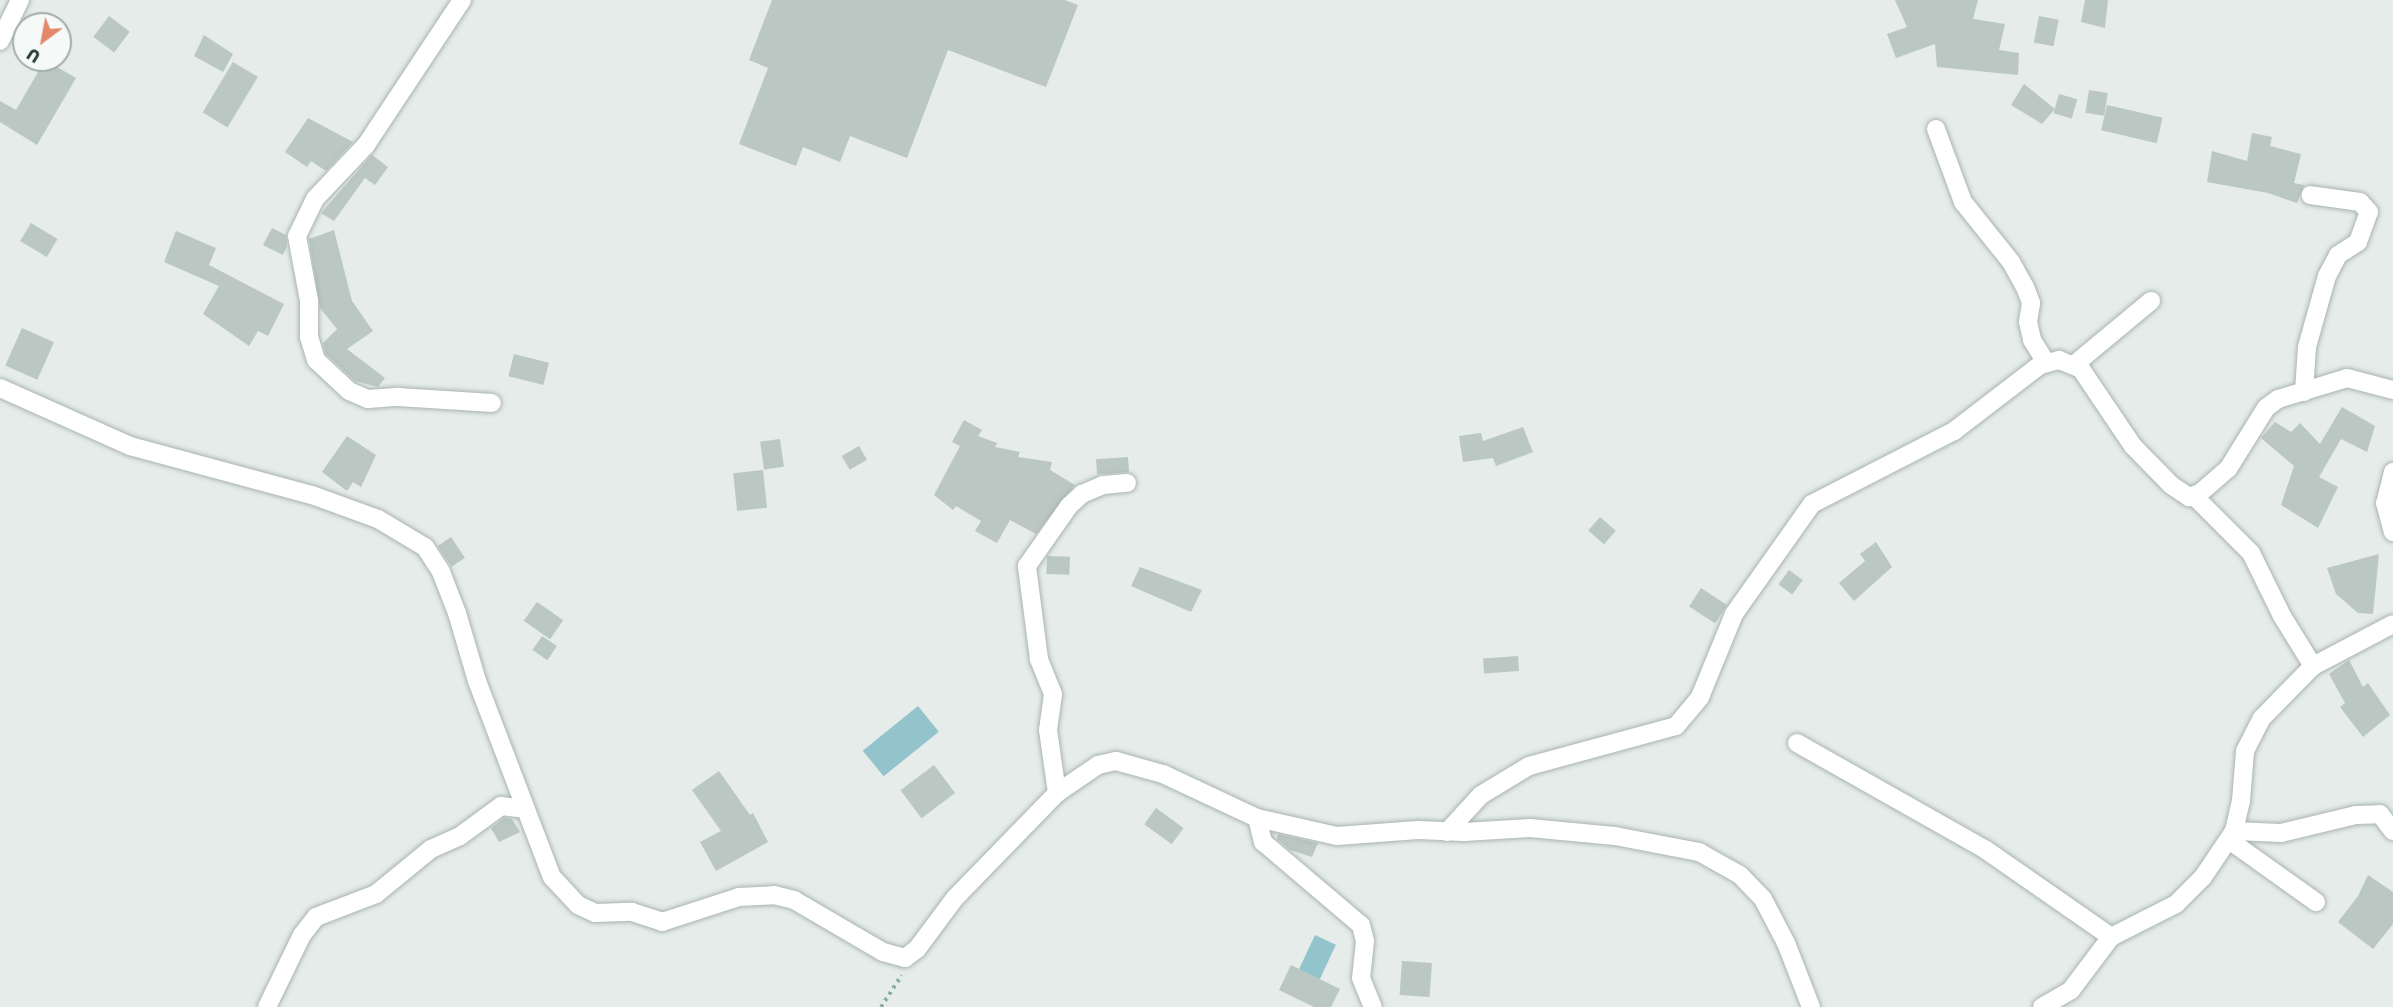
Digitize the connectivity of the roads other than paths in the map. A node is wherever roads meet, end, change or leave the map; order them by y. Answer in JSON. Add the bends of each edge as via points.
{"nodes":[{"id":1,"x":20,"y":0,"type":"edge"},
{"id":2,"x":462,"y":0,"type":"edge"},
{"id":3,"x":0,"y":41,"type":"edge"},
{"id":4,"x":1936,"y":129,"type":"dead end"},
{"id":5,"x":2310,"y":195,"type":"dead end"},
{"id":6,"x":2151,"y":302,"type":"dead end"},
{"id":7,"x":2046,"y":362,"type":"junction"},
{"id":8,"x":2075,"y":364,"type":"junction"},
{"id":9,"x":0,"y":388,"type":"edge"},
{"id":10,"x":2393,"y":390,"type":"edge"},
{"id":11,"x":2304,"y":392,"type":"junction"},
{"id":12,"x":492,"y":403,"type":"dead end"},
{"id":13,"x":2393,"y":472,"type":"edge"},
{"id":14,"x":1127,"y":483,"type":"dead end"},
{"id":15,"x":2195,"y":496,"type":"junction"},
{"id":16,"x":2393,"y":532,"type":"edge"},
{"id":17,"x":2393,"y":624,"type":"edge"},
{"id":18,"x":2313,"y":666,"type":"junction"},
{"id":19,"x":1797,"y":743,"type":"dead end"},
{"id":20,"x":1057,"y":793,"type":"junction"},
{"id":21,"x":525,"y":809,"type":"junction"},
{"id":22,"x":1257,"y":818,"type":"junction"},
{"id":23,"x":2393,"y":831,"type":"edge"},
{"id":24,"x":1448,"y":832,"type":"junction"},
{"id":25,"x":2231,"y":835,"type":"junction"},
{"id":26,"x":2316,"y":902,"type":"dead end"},
{"id":27,"x":2111,"y":937,"type":"junction"},
{"id":28,"x":267,"y":1007,"type":"edge"},
{"id":29,"x":1373,"y":1007,"type":"edge"},
{"id":30,"x":1811,"y":1007,"type":"edge"},
{"id":31,"x":2042,"y":1007,"type":"edge"}],
"edges":[{"from":1,"to":3,"type":"street"},
{"from":2,"to":12,"type":"street","via":[[366,145],[315,199],[297,236],[309,301],[309,337],[316,360],[349,390],[369,399]]},
{"from":4,"to":7,"type":"street","via":[[1963,202],[2011,262],[2025,287],[2031,303],[2028,322],[2032,340]]},
{"from":5,"to":11,"type":"street","via":[[2360,202],[2369,212],[2358,242],[2338,255],[2327,276],[2307,347]]},
{"from":6,"to":8,"type":"street"},
{"from":7,"to":8,"type":"street"},
{"from":7,"to":24,"type":"street","via":[[1954,431],[1812,504],[1734,614],[1700,697],[1676,726],[1529,766],[1481,795]]},
{"from":8,"to":15,"type":"street","via":[[2133,446],[2182,494]]},
{"from":9,"to":21,"type":"street","via":[[130,446],[312,495],[378,519],[425,547],[441,573],[457,613],[477,681]]},
{"from":10,"to":11,"type":"street","via":[[2347,378]]},
{"from":11,"to":15,"type":"street","via":[[2278,399],[2266,408],[2238,458]]},
{"from":13,"to":16,"type":"street","via":[[2385,503]]},
{"from":14,"to":20,"type":"street","via":[[1103,485],[1082,494],[1026,566],[1039,659],[1053,693],[1048,730]]},
{"from":15,"to":18,"type":"street","via":[[2252,553],[2282,616]]},
{"from":17,"to":18,"type":"street"},
{"from":18,"to":25,"type":"street","via":[[2262,718],[2248,739]]},
{"from":19,"to":27,"type":"street","via":[[1986,850]]},
{"from":20,"to":21,"type":"street","via":[[955,898],[911,955],[899,959],[825,915],[774,895],[739,897],[663,922],[632,912],[595,913],[578,905],[552,877]]},
{"from":20,"to":22,"type":"street","via":[[1098,765],[1126,762],[1162,774]]},
{"from":21,"to":28,"type":"street","via":[[501,806],[460,837],[431,849],[376,894],[316,917],[302,935]]},
{"from":22,"to":24,"type":"street","via":[[1337,836],[1418,830]]},
{"from":22,"to":29,"type":"street","via":[[1263,842],[1361,925],[1365,941],[1361,978]]},
{"from":23,"to":25,"type":"street","via":[[2380,814],[2356,815],[2281,833]]},
{"from":24,"to":30,"type":"street","via":[[1558,830],[1699,852],[1740,875],[1763,899],[1786,943]]},
{"from":25,"to":26,"type":"street"},
{"from":25,"to":27,"type":"street","via":[[2203,877],[2176,904]]},
{"from":27,"to":31,"type":"street","via":[[2071,990]]}]}
